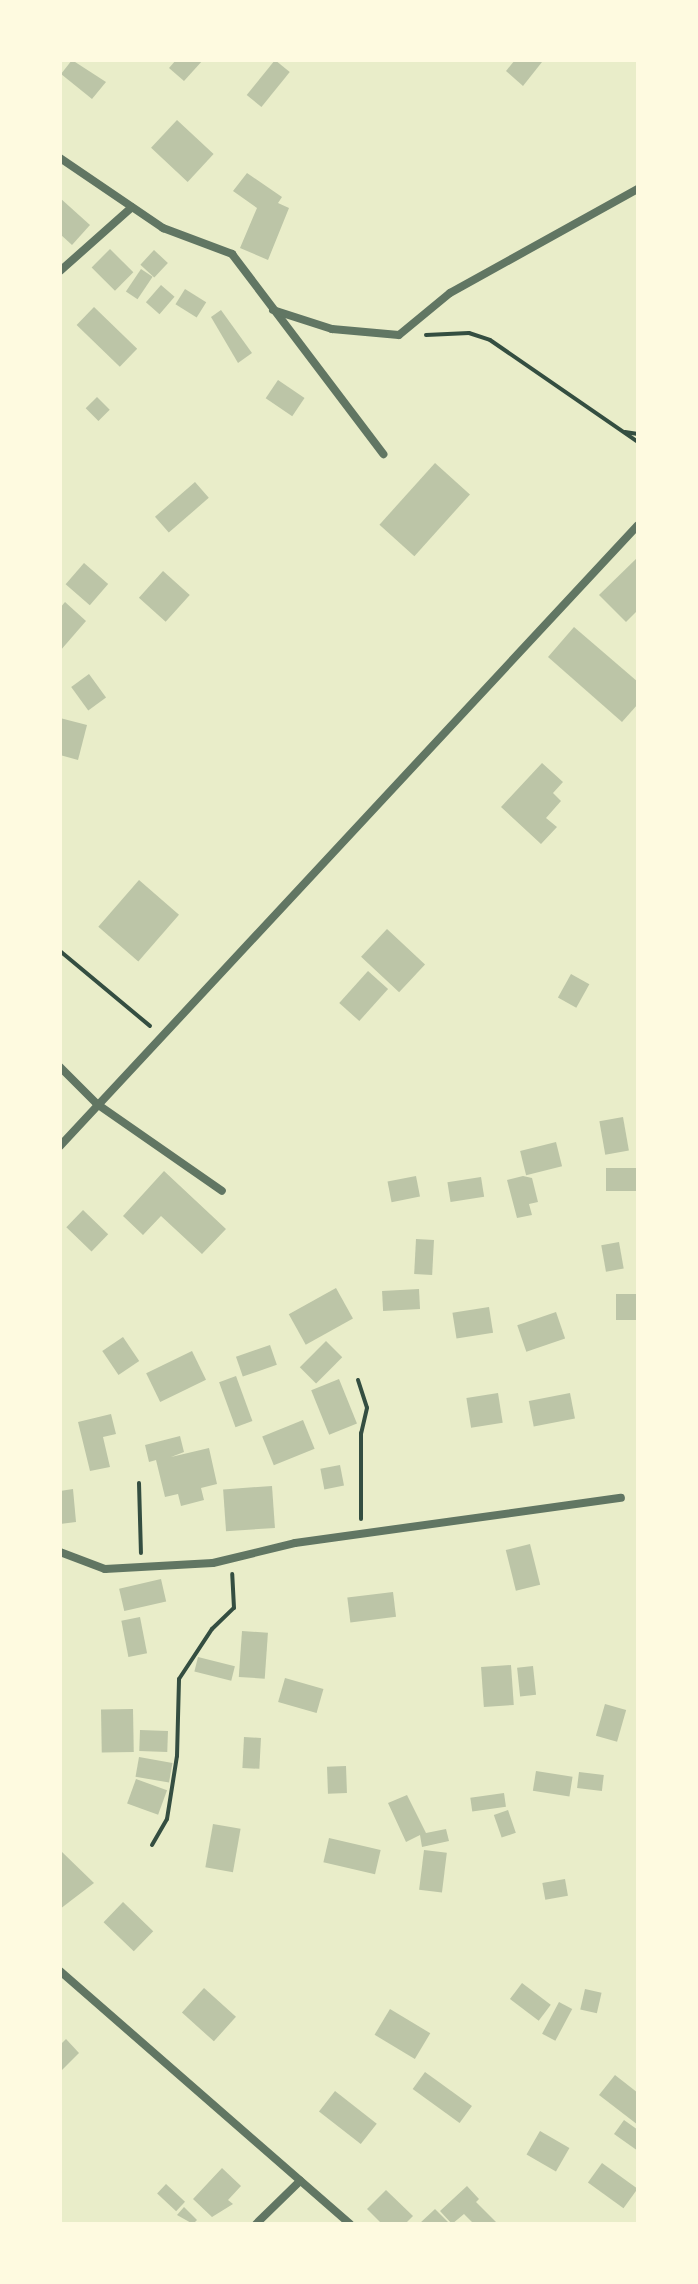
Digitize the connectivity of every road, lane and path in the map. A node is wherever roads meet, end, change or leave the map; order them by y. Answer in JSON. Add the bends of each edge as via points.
{"nodes":[{"id":1,"x":60,"y":158,"type":"edge"},
{"id":2,"x":638,"y":189,"type":"edge"},
{"id":3,"x":132,"y":207,"type":"junction"},
{"id":4,"x":60,"y":271,"type":"edge"},
{"id":5,"x":273,"y":310,"type":"junction"},
{"id":6,"x":399,"y":335,"type":"junction"},
{"id":7,"x":623,"y":432,"type":"junction"},
{"id":8,"x":638,"y":434,"type":"edge"},
{"id":9,"x":638,"y":442,"type":"edge"},
{"id":10,"x":383,"y":454,"type":"dead end"},
{"id":11,"x":638,"y":525,"type":"edge"},
{"id":12,"x":60,"y":951,"type":"edge"},
{"id":13,"x":161,"y":1036,"type":"junction"},
{"id":14,"x":60,"y":1067,"type":"edge"},
{"id":15,"x":97,"y":1104,"type":"junction"},
{"id":16,"x":60,"y":1146,"type":"edge"},
{"id":17,"x":222,"y":1191,"type":"dead end"},
{"id":18,"x":358,"y":1380,"type":"dead end"},
{"id":19,"x":139,"y":1483,"type":"dead end"},
{"id":20,"x":621,"y":1498,"type":"dead end"},
{"id":21,"x":330,"y":1542,"type":"junction"},
{"id":22,"x":60,"y":1552,"type":"edge"},
{"id":23,"x":231,"y":1560,"type":"junction"},
{"id":24,"x":142,"y":1567,"type":"junction"},
{"id":25,"x":152,"y":1845,"type":"dead end"},
{"id":26,"x":60,"y":1971,"type":"edge"},
{"id":27,"x":300,"y":2181,"type":"junction"},
{"id":28,"x":256,"y":2224,"type":"edge"},
{"id":29,"x":350,"y":2224,"type":"edge"}],
"edges":[{"from":1,"to":3,"type":"street"},
{"from":2,"to":6,"type":"street","via":[[450,293]]},
{"from":3,"to":4,"type":"street"},
{"from":3,"to":5,"type":"street","via":[[163,228],[232,254]]},
{"from":5,"to":6,"type":"street","via":[[332,329]]},
{"from":5,"to":10,"type":"street"},
{"from":6,"to":7,"type":"path","via":[[469,333],[490,340]]},
{"from":7,"to":8,"type":"path"},
{"from":7,"to":9,"type":"path"},
{"from":11,"to":13,"type":"street"},
{"from":12,"to":13,"type":"path"},
{"from":13,"to":15,"type":"street"},
{"from":14,"to":15,"type":"street"},
{"from":15,"to":16,"type":"street"},
{"from":15,"to":17,"type":"street"},
{"from":18,"to":21,"type":"path","via":[[367,1408],[361,1433],[361,1520]]},
{"from":19,"to":24,"type":"path"},
{"from":20,"to":21,"type":"street"},
{"from":21,"to":23,"type":"street","via":[[295,1543]]},
{"from":22,"to":24,"type":"street","via":[[105,1569]]},
{"from":23,"to":24,"type":"street"},
{"from":23,"to":25,"type":"path","via":[[234,1608],[212,1629],[179,1679],[177,1756],[167,1819]]},
{"from":26,"to":27,"type":"street"},
{"from":27,"to":28,"type":"street"},
{"from":27,"to":29,"type":"street"}]}
